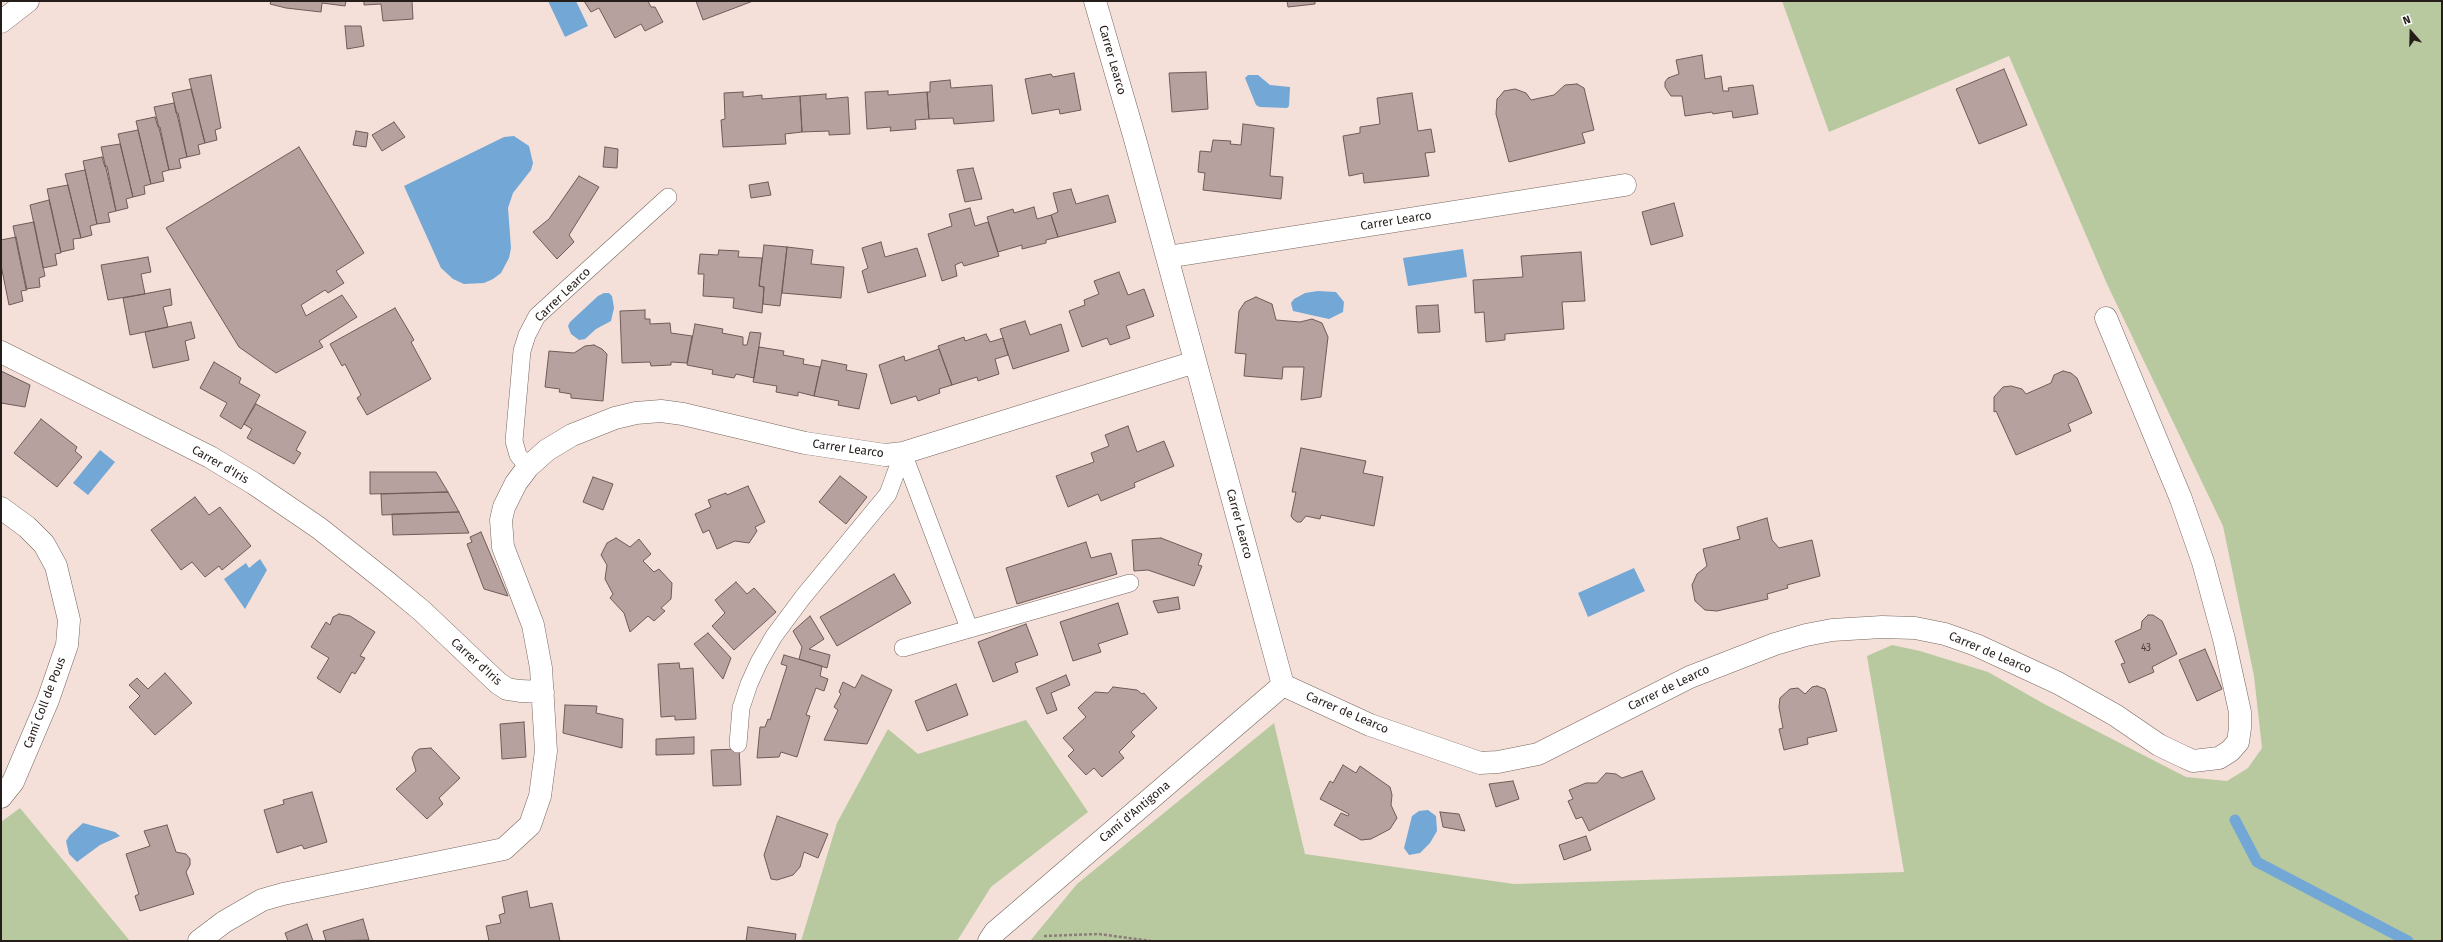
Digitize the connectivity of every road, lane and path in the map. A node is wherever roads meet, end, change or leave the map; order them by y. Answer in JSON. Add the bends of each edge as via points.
{"nodes":[{"id":1,"x":28,"y":1,"type":"edge"},
{"id":2,"x":1096,"y":1,"type":"edge"},
{"id":3,"x":1,"y":22,"type":"edge"},
{"id":4,"x":1624,"y":185,"type":"dead end"},
{"id":5,"x":668,"y":197,"type":"dead end"},
{"id":6,"x":1167,"y":257,"type":"junction"},
{"id":7,"x":2106,"y":318,"type":"dead end"},
{"id":8,"x":1,"y":352,"type":"edge"},
{"id":9,"x":1195,"y":362,"type":"junction"},
{"id":10,"x":903,"y":453,"type":"junction"},
{"id":11,"x":528,"y":467,"type":"junction"},
{"id":12,"x":1,"y":508,"type":"edge"},
{"id":13,"x":1130,"y":583,"type":"dead end"},
{"id":14,"x":969,"y":628,"type":"junction"},
{"id":15,"x":903,"y":648,"type":"dead end"},
{"id":16,"x":1283,"y":685,"type":"junction"},
{"id":17,"x":543,"y":692,"type":"junction"},
{"id":18,"x":738,"y":744,"type":"dead end"},
{"id":19,"x":1,"y":797,"type":"edge"},
{"id":20,"x":1044,"y":936,"type":"dead end"},
{"id":21,"x":199,"y":941,"type":"edge"},
{"id":22,"x":989,"y":941,"type":"edge"},
{"id":23,"x":1151,"y":941,"type":"edge"}],
"edges":[{"from":1,"to":3,"type":"street"},
{"from":2,"to":6,"type":"street","name":"Carrer Learco"},
{"from":4,"to":6,"type":"street","name":"Carrer Learco"},
{"from":5,"to":11,"type":"lane","name":"Carrer Learco","via":[[537,316],[527,334],[522,352],[514,441],[518,455]]},
{"from":6,"to":9,"type":"street","name":"Carrer Learco"},
{"from":7,"to":16,"type":"street","name":"Carrer de Learco","via":[[2178,492],[2203,562],[2224,639],[2240,712],[2240,728],[2238,742],[2219,758],[2193,761],[2158,745],[2115,715],[2058,683],[1976,645],[1945,634],[1915,628],[1832,630],[1776,644],[1690,677],[1538,754],[1498,762],[1480,763],[1377,727]]},
{"from":8,"to":17,"type":"street","name":"Carrer d'Iris","via":[[210,457],[253,483],[318,528],[387,582],[422,611],[498,683],[507,689],[520,692]]},
{"from":9,"to":10,"type":"street","name":"Carrer Learco"},
{"from":9,"to":16,"type":"street","name":"Carrer Learco"},
{"from":10,"to":11,"type":"street","name":"Carrer Learco","via":[[864,454],[683,414],[661,412],[636,413],[592,426],[547,450]]},
{"from":10,"to":14,"type":"lane"},
{"from":10,"to":18,"type":"lane","via":[[888,494],[803,597],[774,636],[759,662],[741,708]]},
{"from":11,"to":17,"type":"street","name":"Carrer Learco","via":[[516,483],[504,507],[500,532],[510,568],[535,632]]},
{"from":12,"to":19,"type":"street","name":"Camí Coll de Pous","via":[[27,527],[44,544],[56,566],[69,620],[67,645],[48,700],[13,782]]},
{"from":13,"to":14,"type":"lane"},
{"from":14,"to":15,"type":"lane"},
{"from":16,"to":22,"type":"street","name":"Camí d'Antigona","via":[[995,932]]},
{"from":17,"to":21,"type":"street","via":[[546,751],[540,796],[530,825],[504,849],[262,900],[241,911]]},
{"from":20,"to":23,"type":"path","via":[[1099,934]]}]}
